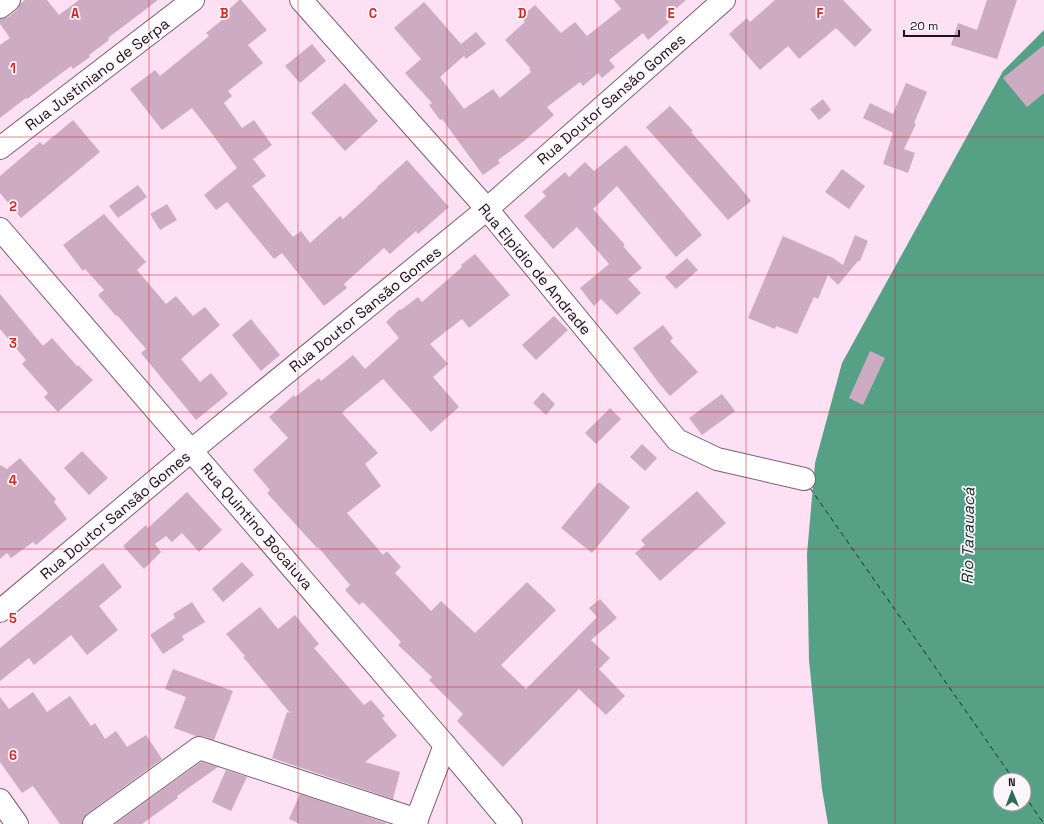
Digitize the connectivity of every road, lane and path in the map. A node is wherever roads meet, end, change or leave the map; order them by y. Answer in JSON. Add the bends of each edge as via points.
{"nodes":[{"id":1,"x":10,"y":0,"type":"edge"},
{"id":2,"x":193,"y":0,"type":"edge"},
{"id":3,"x":301,"y":0,"type":"edge"},
{"id":4,"x":724,"y":0,"type":"edge"},
{"id":5,"x":0,"y":7,"type":"edge"},
{"id":6,"x":0,"y":148,"type":"edge"},
{"id":7,"x":487,"y":209,"type":"junction"},
{"id":8,"x":0,"y":229,"type":"edge"},
{"id":9,"x":192,"y":450,"type":"junction"},
{"id":10,"x":804,"y":479,"type":"dead end"},
{"id":11,"x":0,"y":611,"type":"edge"},
{"id":12,"x":445,"y":745,"type":"junction"},
{"id":13,"x":0,"y":800,"type":"edge"},
{"id":14,"x":416,"y":822,"type":"edge"},
{"id":15,"x":17,"y":824,"type":"edge"},
{"id":16,"x":94,"y":824,"type":"edge"},
{"id":17,"x":511,"y":824,"type":"edge"}],
"edges":[{"from":1,"to":5,"type":"street"},
{"from":2,"to":6,"type":"street","name":"Rua Justiniano de Serpa"},
{"from":3,"to":7,"type":"street","name":"Rua Elpidio de Andrade"},
{"from":4,"to":7,"type":"street","name":"Rua Doutor Sansão Gomes"},
{"from":7,"to":9,"type":"street","name":"Rua Doutor Sansão Gomes"},
{"from":7,"to":10,"type":"street","name":"Rua Elpidio de Andrade","via":[[677,440],[717,459]]},
{"from":8,"to":9,"type":"street","name":"Rua Quintino Bocaiuva"},
{"from":9,"to":11,"type":"street","name":"Rua Doutor Sansão Gomes"},
{"from":9,"to":12,"type":"street","name":"Rua Quintino Bocaiuva"},
{"from":12,"to":14,"type":"street"},
{"from":12,"to":17,"type":"street","name":"Rua Quintino Bocaiuva"},
{"from":13,"to":15,"type":"street"},
{"from":14,"to":16,"type":"street","via":[[199,748]]}]}
